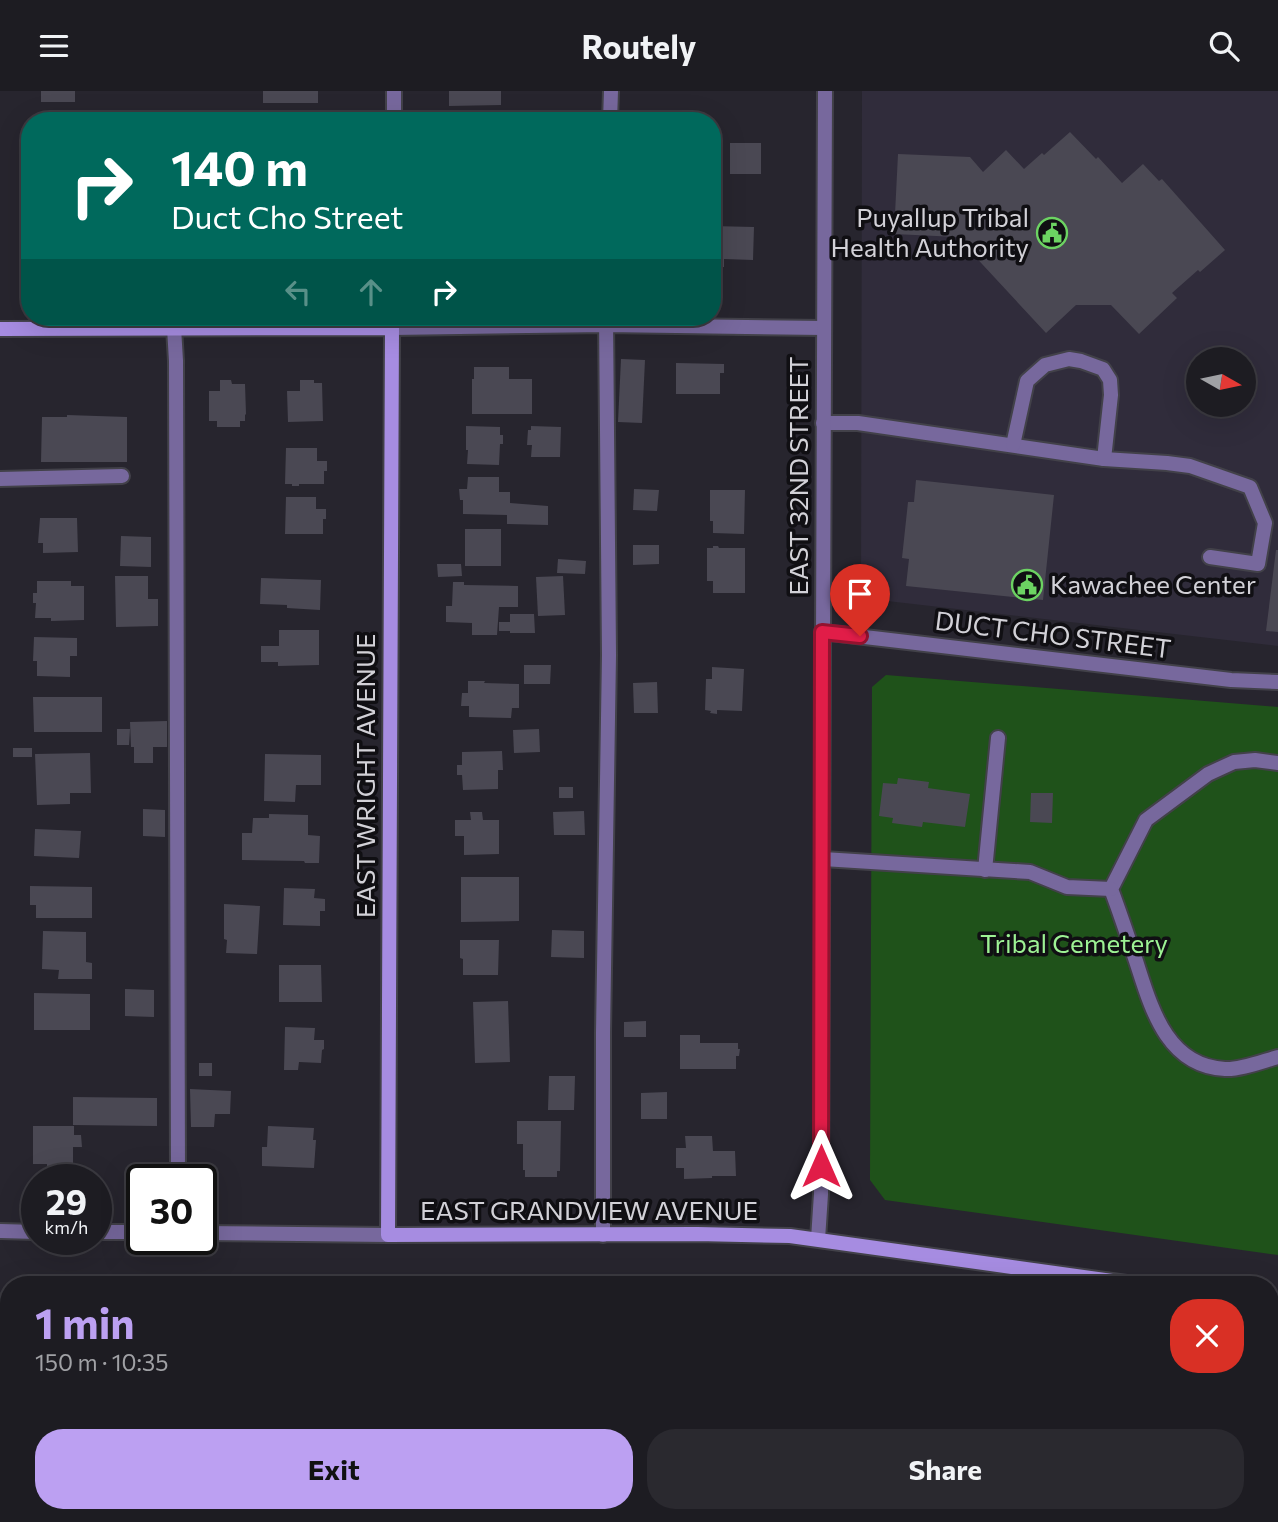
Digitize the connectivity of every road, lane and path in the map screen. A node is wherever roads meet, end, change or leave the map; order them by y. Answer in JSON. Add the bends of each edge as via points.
{"nodes":[{"id":1,"x":394,"y":91,"type":"edge"},
{"id":2,"x":611,"y":91,"type":"edge"},
{"id":3,"x":825,"y":91,"type":"edge"},
{"id":4,"x":394,"y":112,"type":"edge"},
{"id":5,"x":610,"y":112,"type":"edge"},
{"id":6,"x":721,"y":325,"type":"edge"},
{"id":7,"x":261,"y":326,"type":"edge"},
{"id":8,"x":392,"y":326,"type":"edge"},
{"id":9,"x":606,"y":326,"type":"edge"},
{"id":10,"x":0,"y":328,"type":"edge"},
{"id":11,"x":174,"y":328,"type":"junction"},
{"id":12,"x":824,"y":328,"type":"junction"},
{"id":13,"x":823,"y":423,"type":"junction"},
{"id":14,"x":1013,"y":445,"type":"junction"},
{"id":15,"x":1104,"y":459,"type":"junction"},
{"id":16,"x":122,"y":476,"type":"dead end"},
{"id":17,"x":0,"y":479,"type":"edge"},
{"id":18,"x":1210,"y":557,"type":"dead end"},
{"id":19,"x":822,"y":632,"type":"junction"},
{"id":20,"x":1278,"y":682,"type":"edge"},
{"id":21,"x":998,"y":738,"type":"dead end"},
{"id":22,"x":1278,"y":763,"type":"edge"},
{"id":23,"x":823,"y":859,"type":"junction"},
{"id":24,"x":985,"y":870,"type":"junction"},
{"id":25,"x":1111,"y":889,"type":"junction"},
{"id":26,"x":1278,"y":1057,"type":"edge"},
{"id":27,"x":178,"y":1164,"type":"edge"},
{"id":28,"x":0,"y":1231,"type":"edge"},
{"id":29,"x":21,"y":1232,"type":"edge"},
{"id":30,"x":217,"y":1233,"type":"edge"},
{"id":31,"x":388,"y":1235,"type":"junction"},
{"id":32,"x":603,"y":1235,"type":"junction"},
{"id":33,"x":818,"y":1239,"type":"junction"},
{"id":34,"x":1078,"y":1276,"type":"edge"}],
"edges":[{"from":1,"to":4,"type":"street"},
{"from":2,"to":5,"type":"street"},
{"from":3,"to":12,"type":"street","name":"EAST 32ND STREET"},
{"from":6,"to":12,"type":"street"},
{"from":7,"to":11,"type":"street"},
{"from":8,"to":31,"type":"street","name":"EAST WRIGHT AVENUE"},
{"from":9,"to":32,"type":"street","via":[[610,655]]},
{"from":10,"to":11,"type":"street"},
{"from":11,"to":27,"type":"street"},
{"from":12,"to":13,"type":"street","name":"EAST 32ND STREET"},
{"from":13,"to":14,"type":"street","via":[[858,423]]},
{"from":13,"to":19,"type":"street","name":"EAST 32ND STREET"},
{"from":14,"to":15,"type":"street"},
{"from":14,"to":15,"type":"street","via":[[1027,381],[1045,365],[1069,359],[1102,369],[1110,380]]},
{"from":15,"to":18,"type":"street","via":[[1190,466],[1250,487],[1265,523],[1258,564]]},
{"from":16,"to":17,"type":"street"},
{"from":19,"to":20,"type":"street","name":"DUCT CHO STREET","via":[[1218,679]]},
{"from":19,"to":23,"type":"street","name":"EAST 32ND STREET"},
{"from":21,"to":24,"type":"street"},
{"from":22,"to":25,"type":"street","via":[[1234,762],[1208,774],[1146,820]]},
{"from":23,"to":24,"type":"street"},
{"from":23,"to":33,"type":"street","name":"EAST 32ND STREET"},
{"from":24,"to":25,"type":"street","via":[[1030,872],[1067,887]]},
{"from":25,"to":26,"type":"street","via":[[1153,1012],[1184,1055],[1211,1068],[1229,1070]]},
{"from":28,"to":29,"type":"street"},
{"from":30,"to":31,"type":"street","name":"EAST GRANDVIEW AVENUE"},
{"from":31,"to":32,"type":"street","name":"EAST GRANDVIEW AVENUE"},
{"from":32,"to":33,"type":"street","name":"EAST GRANDVIEW AVENUE"},
{"from":33,"to":34,"type":"street","name":"EAST GRANDVIEW AVENUE"}]}
